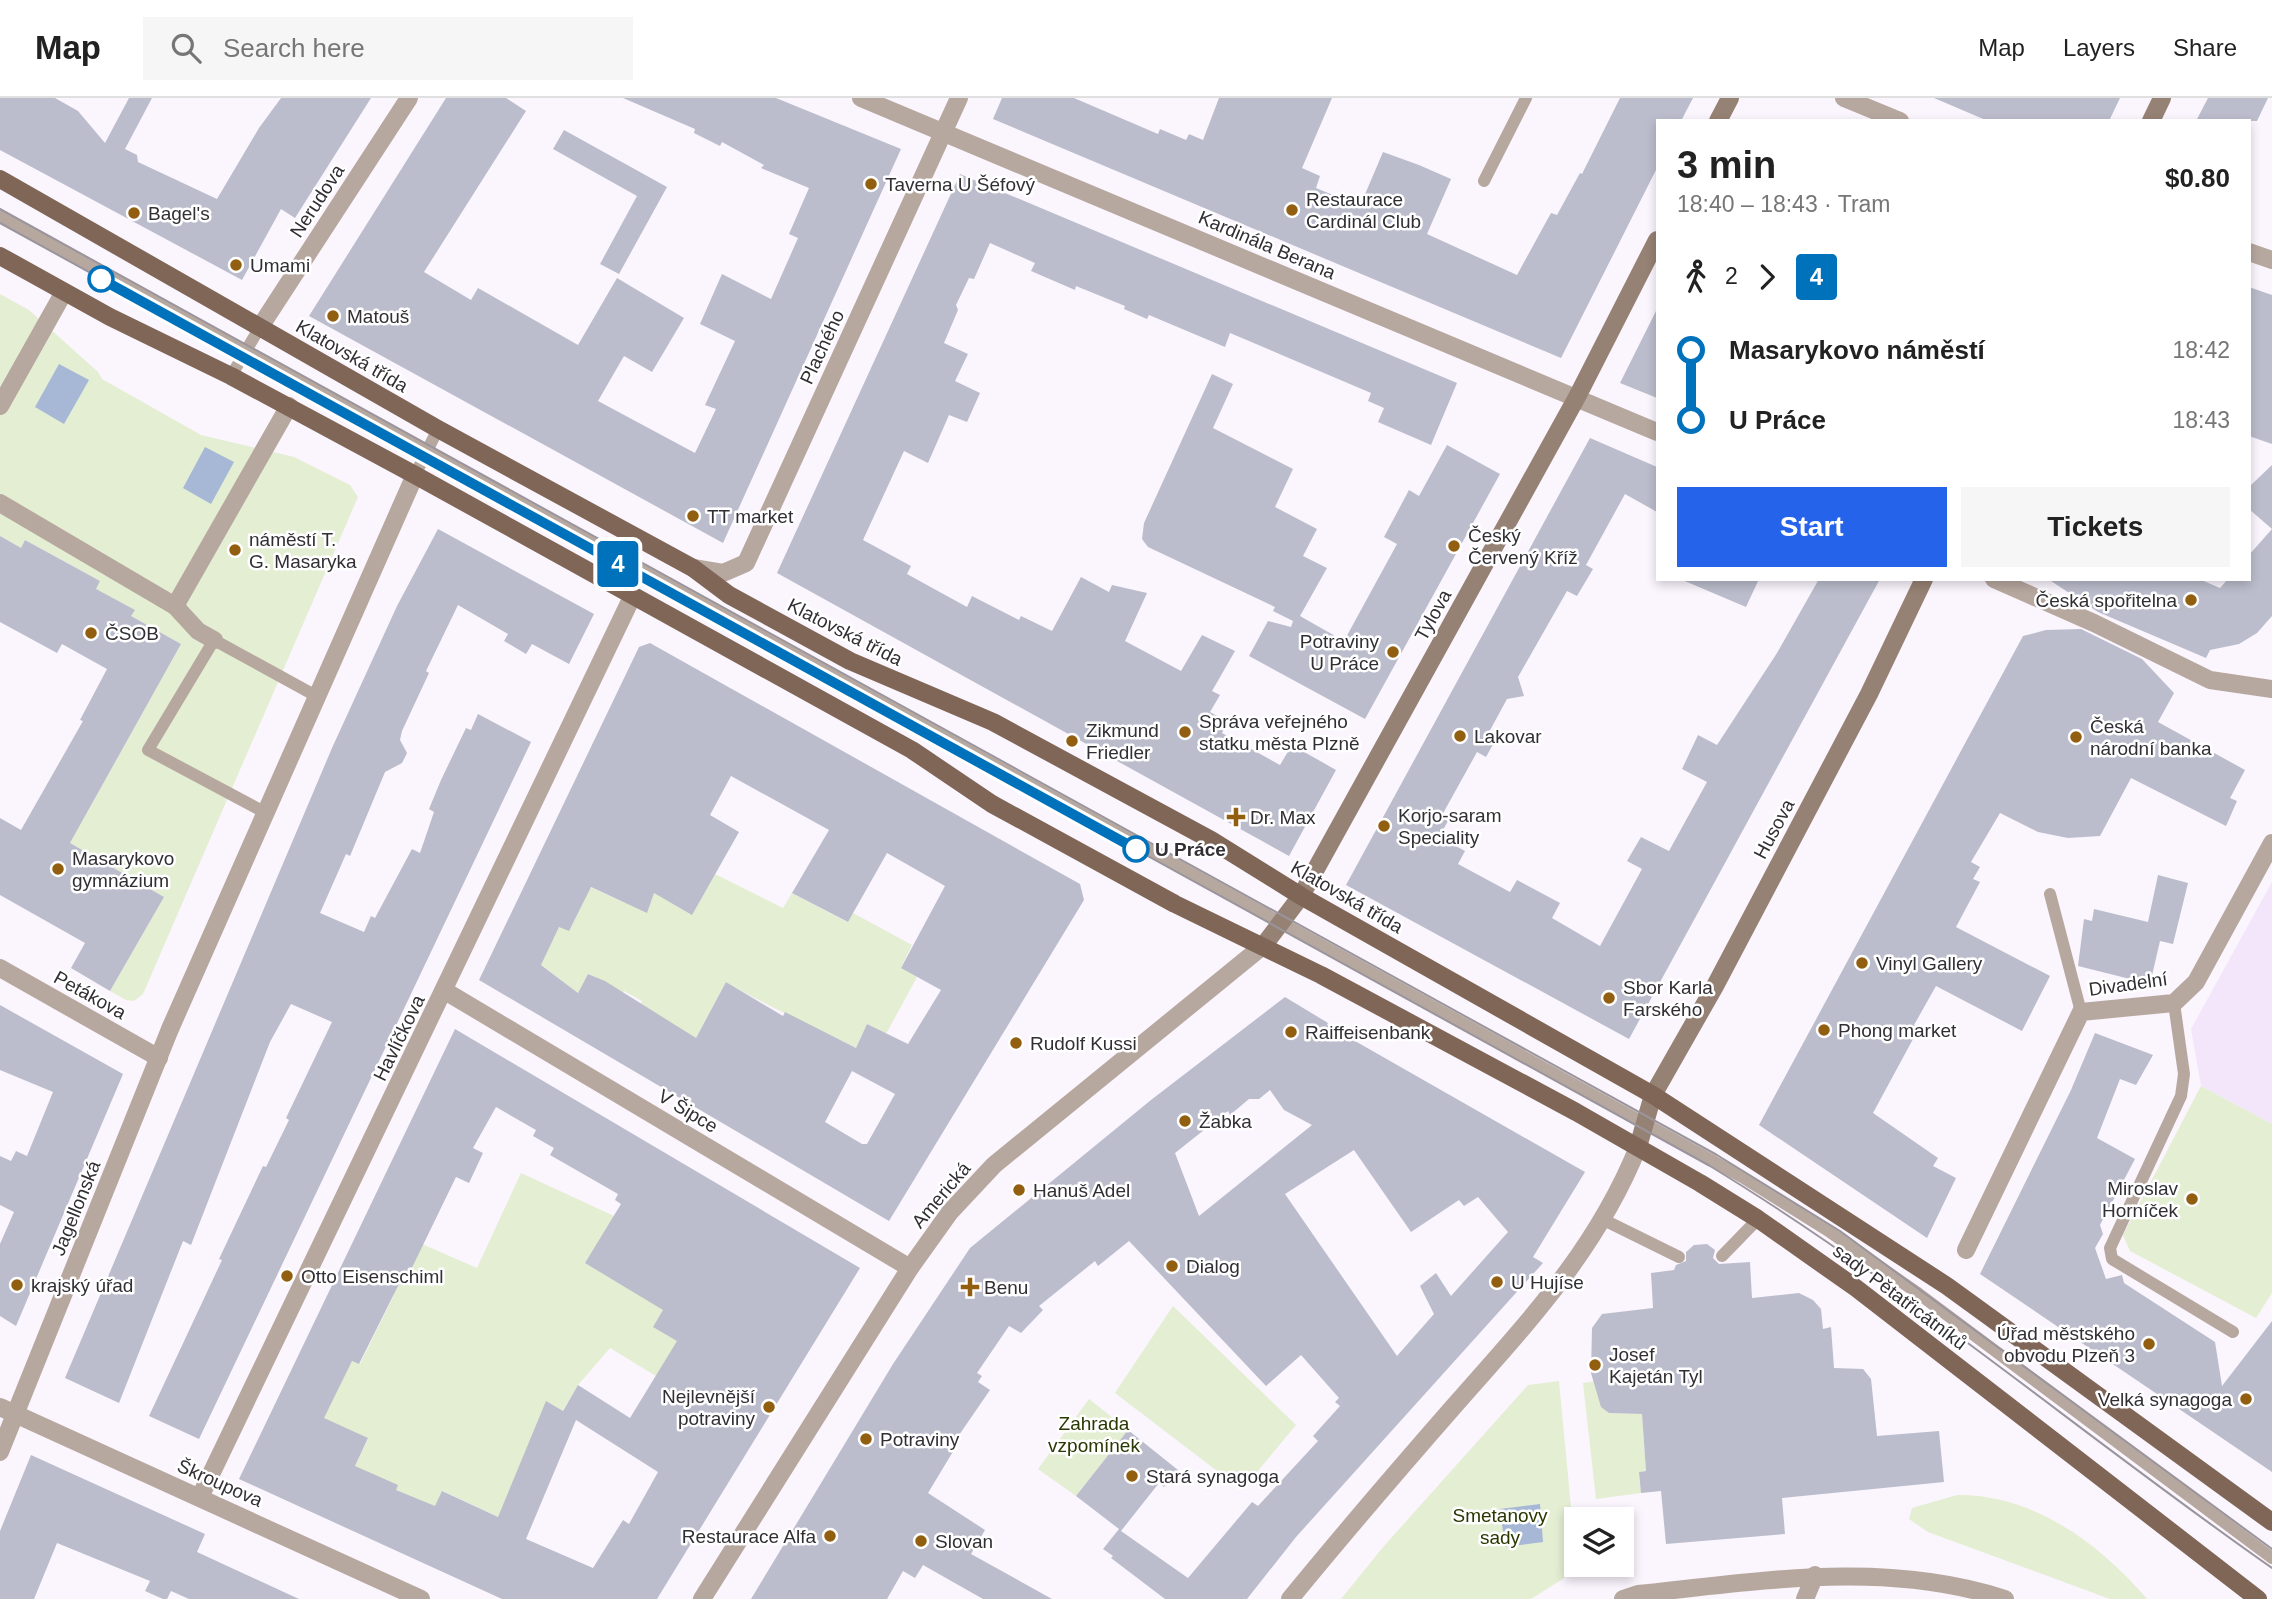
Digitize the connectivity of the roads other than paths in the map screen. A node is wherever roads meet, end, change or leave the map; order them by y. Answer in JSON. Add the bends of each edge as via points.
{"nodes":[{"id":1,"x":409,"y":98,"type":"edge"},
{"id":2,"x":861,"y":98,"type":"edge"},
{"id":3,"x":959,"y":98,"type":"edge"},
{"id":4,"x":1526,"y":98,"type":"edge"},
{"id":5,"x":1730,"y":98,"type":"edge"},
{"id":6,"x":1844,"y":98,"type":"edge"},
{"id":7,"x":2162,"y":98,"type":"edge"},
{"id":8,"x":1719,"y":119,"type":"edge"},
{"id":9,"x":1895,"y":119,"type":"edge"},
{"id":10,"x":2152,"y":119,"type":"edge"},
{"id":11,"x":943,"y":133,"type":"junction"},
{"id":12,"x":0,"y":180,"type":"edge"},
{"id":13,"x":1484,"y":181,"type":"dead end"},
{"id":14,"x":0,"y":216,"type":"edge"},
{"id":15,"x":1656,"y":242,"type":"edge"},
{"id":16,"x":2251,"y":253,"type":"edge"},
{"id":17,"x":0,"y":256,"type":"edge"},
{"id":18,"x":2272,"y":260,"type":"edge"},
{"id":19,"x":64,"y":292,"type":"junction"},
{"id":20,"x":260,"y":327,"type":"junction"},
{"id":21,"x":246,"y":352,"type":"junction"},
{"id":22,"x":231,"y":376,"type":"junction"},
{"id":23,"x":1577,"y":397,"type":"junction"},
{"id":24,"x":0,"y":406,"type":"edge"},
{"id":25,"x":289,"y":407,"type":"junction"},
{"id":26,"x":438,"y":429,"type":"junction"},
{"id":27,"x":1656,"y":432,"type":"edge"},
{"id":28,"x":426,"y":452,"type":"junction"},
{"id":29,"x":415,"y":475,"type":"junction"},
{"id":30,"x":0,"y":503,"type":"edge"},
{"id":31,"x":694,"y":568,"type":"junction"},
{"id":32,"x":1923,"y":581,"type":"edge"},
{"id":33,"x":1999,"y":581,"type":"edge"},
{"id":34,"x":633,"y":595,"type":"junction"},
{"id":35,"x":175,"y":606,"type":"junction"},
{"id":36,"x":214,"y":640,"type":"junction"},
{"id":37,"x":2272,"y":689,"type":"edge"},
{"id":38,"x":317,"y":697,"type":"junction"},
{"id":39,"x":266,"y":813,"type":"junction"},
{"id":40,"x":2272,"y":843,"type":"edge"},
{"id":41,"x":2050,"y":894,"type":"dead end"},
{"id":42,"x":1301,"y":897,"type":"junction"},
{"id":43,"x":1282,"y":923,"type":"junction"},
{"id":44,"x":1264,"y":945,"type":"junction"},
{"id":45,"x":0,"y":968,"type":"edge"},
{"id":46,"x":444,"y":991,"type":"junction"},
{"id":47,"x":2174,"y":1003,"type":"junction"},
{"id":48,"x":2081,"y":1012,"type":"junction"},
{"id":49,"x":159,"y":1058,"type":"junction"},
{"id":50,"x":1653,"y":1095,"type":"junction"},
{"id":51,"x":1645,"y":1122,"type":"junction"},
{"id":52,"x":1638,"y":1147,"type":"junction"},
{"id":53,"x":1758,"y":1219,"type":"junction"},
{"id":54,"x":1602,"y":1220,"type":"junction"},
{"id":55,"x":1966,"y":1250,"type":"dead end"},
{"id":56,"x":1722,"y":1256,"type":"dead end"},
{"id":57,"x":1679,"y":1257,"type":"dead end"},
{"id":58,"x":910,"y":1268,"type":"junction"},
{"id":59,"x":2233,"y":1332,"type":"dead end"},
{"id":60,"x":8,"y":1410,"type":"edge"},
{"id":61,"x":0,"y":1452,"type":"edge"},
{"id":62,"x":200,"y":1497,"type":"junction"},
{"id":63,"x":2272,"y":1522,"type":"edge"},
{"id":64,"x":2272,"y":1558,"type":"edge"},
{"id":65,"x":1815,"y":1575,"type":"junction"},
{"id":66,"x":2253,"y":1597,"type":"edge"},
{"id":67,"x":421,"y":1599,"type":"edge"},
{"id":68,"x":702,"y":1599,"type":"edge"},
{"id":69,"x":1290,"y":1599,"type":"edge"},
{"id":70,"x":1623,"y":1599,"type":"edge"},
{"id":71,"x":1805,"y":1599,"type":"edge"},
{"id":72,"x":2005,"y":1599,"type":"edge"}],
"edges":[{"from":1,"to":20,"type":"street","name":"Nerudova"},
{"from":2,"to":11,"type":"street","name":"Kardinála Berana"},
{"from":3,"to":11,"type":"street","name":"Plachého"},
{"from":4,"to":13,"type":"lane"},
{"from":5,"to":8,"type":"street"},
{"from":6,"to":9,"type":"street"},
{"from":7,"to":10,"type":"street"},
{"from":11,"to":23,"type":"street","name":"Kardinála Berana"},
{"from":11,"to":31,"type":"street","name":"Plachého","via":[[746,564],[723,573]]},
{"from":12,"to":20,"type":"main road","name":"Klatovská třída"},
{"from":14,"to":21,"type":"lane"},
{"from":15,"to":23,"type":"street","name":"Tylova"},
{"from":16,"to":18,"type":"street"},
{"from":17,"to":19,"type":"main road"},
{"from":19,"to":22,"type":"main road"},
{"from":19,"to":24,"type":"street"},
{"from":20,"to":21,"type":"lane"},
{"from":20,"to":26,"type":"main road","name":"Klatovská třída"},
{"from":21,"to":22,"type":"lane"},
{"from":21,"to":28,"type":"lane"},
{"from":22,"to":25,"type":"main road"},
{"from":23,"to":27,"type":"street","name":"Kardinála Berana"},
{"from":23,"to":42,"type":"street","name":"Tylova"},
{"from":25,"to":29,"type":"main road"},
{"from":25,"to":35,"type":"street"},
{"from":26,"to":28,"type":"lane"},
{"from":26,"to":31,"type":"main road","name":"Klatovská třída"},
{"from":28,"to":29,"type":"lane"},
{"from":28,"to":43,"type":"lane"},
{"from":29,"to":34,"type":"main road"},
{"from":29,"to":38,"type":"street"},
{"from":30,"to":35,"type":"street"},
{"from":31,"to":42,"type":"main road","name":"Klatovská třída","via":[[729,595],[838,654],[1019,736],[1211,840]]},
{"from":32,"to":50,"type":"street","name":"Husova","via":[[1869,695]]},
{"from":33,"to":37,"type":"street","via":[[2210,680]]},
{"from":34,"to":44,"type":"main road","via":[[912,750],[992,804],[1175,904]]},
{"from":34,"to":46,"type":"street","name":"Havlíčkova"},
{"from":35,"to":36,"type":"street","via":[[198,631]]},
{"from":36,"to":38,"type":"lane"},
{"from":36,"to":39,"type":"lane","via":[[148,750]]},
{"from":38,"to":39,"type":"street"},
{"from":39,"to":49,"type":"street"},
{"from":40,"to":47,"type":"street","name":"Divadelní","via":[[2196,982]]},
{"from":41,"to":48,"type":"lane"},
{"from":42,"to":43,"type":"street","name":"Americká"},
{"from":42,"to":50,"type":"main road","name":"Klatovská třída"},
{"from":43,"to":44,"type":"street","name":"Americká"},
{"from":43,"to":51,"type":"lane"},
{"from":44,"to":52,"type":"main road"},
{"from":44,"to":58,"type":"street","name":"Americká","via":[[994,1166],[950,1212]]},
{"from":45,"to":49,"type":"street","name":"Petákova"},
{"from":46,"to":58,"type":"street","name":"V Šipce"},
{"from":46,"to":62,"type":"street","name":"Havlíčkova"},
{"from":47,"to":48,"type":"street","name":"Divadelní"},
{"from":47,"to":59,"type":"lane","via":[[2184,1074],[2181,1096],[2110,1248],[2112,1259]]},
{"from":48,"to":55,"type":"street","name":"Divadelní"},
{"from":49,"to":60,"type":"street","name":"Jagellonská"},
{"from":50,"to":51,"type":"street"},
{"from":50,"to":63,"type":"main road","name":"sady Pětatřicátníků","via":[[1947,1286]]},
{"from":51,"to":52,"type":"street"},
{"from":51,"to":64,"type":"lane","name":"sady Pětatřicátníků","via":[[1830,1231]]},
{"from":52,"to":53,"type":"main road","name":"sady Pětatřicátníků"},
{"from":52,"to":54,"type":"street"},
{"from":53,"to":56,"type":"lane"},
{"from":53,"to":66,"type":"main road","name":"sady Pětatřicátníků","via":[[1856,1288]]},
{"from":54,"to":57,"type":"lane"},
{"from":54,"to":69,"type":"street","via":[[1554,1293]]},
{"from":58,"to":68,"type":"street","name":"Americká"},
{"from":60,"to":61,"type":"street","name":"Jagellonská"},
{"from":60,"to":62,"type":"street","name":"Škroupova"},
{"from":62,"to":67,"type":"street","name":"Škroupova"},
{"from":65,"to":70,"type":"street"},
{"from":65,"to":71,"type":"street"},
{"from":65,"to":72,"type":"street","via":[[1926,1580]]}]}
